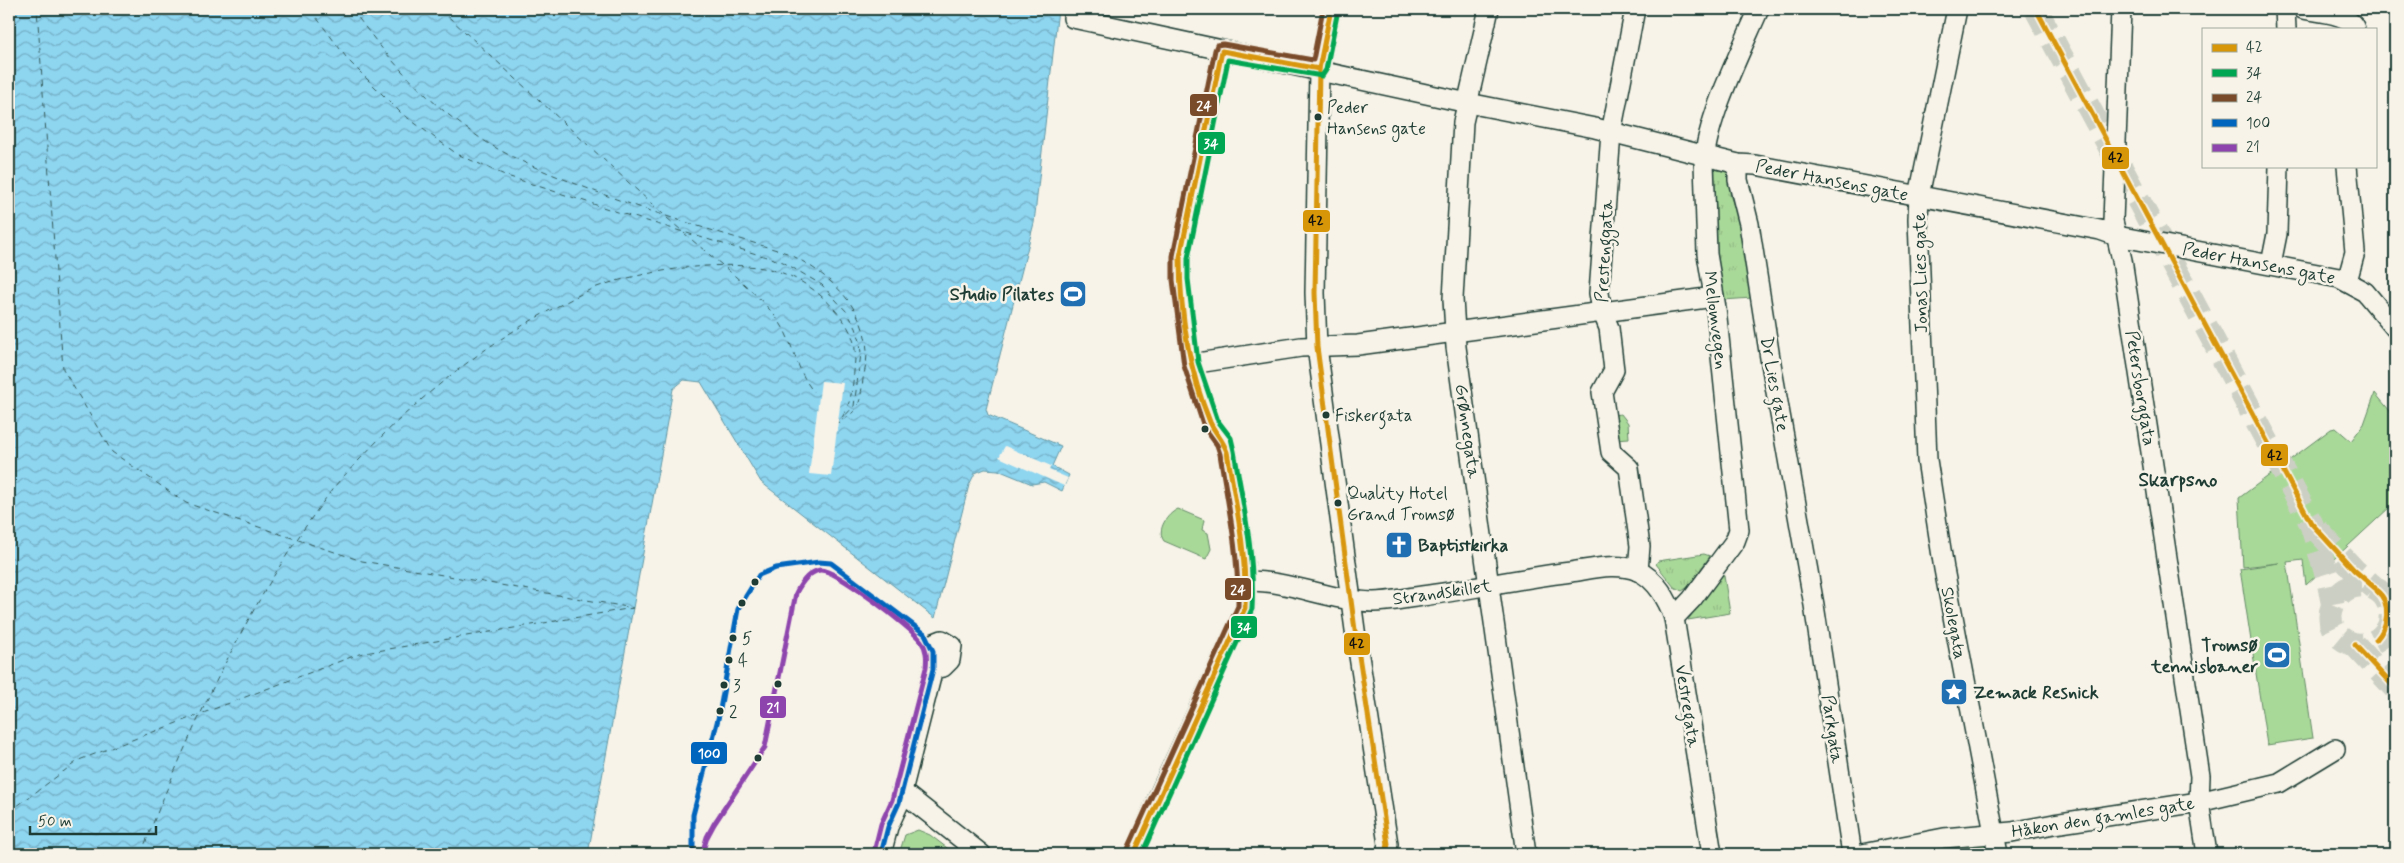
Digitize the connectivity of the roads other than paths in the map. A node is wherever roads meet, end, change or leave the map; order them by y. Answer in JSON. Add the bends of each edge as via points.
{"nodes":[{"id":1,"x":1331,"y":9,"type":"edge"},
{"id":2,"x":1489,"y":9,"type":"edge"},
{"id":3,"x":1635,"y":9,"type":"edge"},
{"id":4,"x":1759,"y":9,"type":"edge"},
{"id":5,"x":1957,"y":9,"type":"edge"},
{"id":6,"x":2121,"y":9,"type":"edge"},
{"id":7,"x":2284,"y":9,"type":"edge"},
{"id":8,"x":2303,"y":9,"type":"edge"},
{"id":9,"x":1073,"y":18,"type":"dead end"},
{"id":10,"x":2286,"y":28,"type":"edge"},
{"id":11,"x":2355,"y":28,"type":"edge"},
{"id":12,"x":1222,"y":50,"type":"junction"},
{"id":13,"x":1319,"y":69,"type":"junction"},
{"id":14,"x":1468,"y":103,"type":"junction"},
{"id":15,"x":1611,"y":133,"type":"junction"},
{"id":16,"x":1705,"y":154,"type":"junction"},
{"id":17,"x":1738,"y":164,"type":"junction"},
{"id":18,"x":2279,"y":168,"type":"edge"},
{"id":19,"x":2347,"y":168,"type":"edge"},
{"id":20,"x":1919,"y":196,"type":"junction"},
{"id":21,"x":2117,"y":236,"type":"junction"},
{"id":22,"x":2271,"y":264,"type":"junction"},
{"id":23,"x":2347,"y":281,"type":"junction"},
{"id":24,"x":1714,"y":296,"type":"junction"},
{"id":25,"x":1602,"y":311,"type":"junction"},
{"id":26,"x":2395,"y":328,"type":"edge"},
{"id":27,"x":1456,"y":332,"type":"junction"},
{"id":28,"x":1317,"y":347,"type":"junction"},
{"id":29,"x":1191,"y":364,"type":"junction"},
{"id":30,"x":1930,"y":480,"type":"joint"},
{"id":31,"x":1638,"y":571,"type":"junction"},
{"id":32,"x":1246,"y":581,"type":"junction"},
{"id":33,"x":1490,"y":586,"type":"junction"},
{"id":34,"x":1352,"y":600,"type":"junction"},
{"id":35,"x":1814,"y":605,"type":"joint"},
{"id":36,"x":1674,"y":618,"type":"junction"},
{"id":37,"x":933,"y":669,"type":"dead end"},
{"id":38,"x":2335,"y":749,"type":"dead end"},
{"id":39,"x":901,"y":791,"type":"junction"},
{"id":40,"x":2199,"y":802,"type":"junction"},
{"id":41,"x":1994,"y":834,"type":"junction"},
{"id":42,"x":881,"y":854,"type":"edge"},
{"id":43,"x":981,"y":854,"type":"edge"},
{"id":44,"x":1134,"y":854,"type":"edge"},
{"id":45,"x":1386,"y":854,"type":"edge"},
{"id":46,"x":1526,"y":854,"type":"edge"},
{"id":47,"x":1712,"y":854,"type":"edge"},
{"id":48,"x":1852,"y":854,"type":"edge"},
{"id":49,"x":1862,"y":854,"type":"edge"},
{"id":50,"x":1998,"y":854,"type":"edge"},
{"id":51,"x":2208,"y":854,"type":"edge"}],
"edges":[{"from":1,"to":13,"type":"street"},
{"from":2,"to":14,"type":"street","name":"Grønnegata"},
{"from":3,"to":15,"type":"street","name":"Prestenggata"},
{"from":4,"to":16,"type":"street","name":"Mellomvegen","via":[[1723,96]]},
{"from":5,"to":20,"type":"street","name":"Jonas Lies gate"},
{"from":6,"to":21,"type":"street","name":"Petersborggata","via":[[2113,221]]},
{"from":7,"to":10,"type":"street"},
{"from":8,"to":11,"type":"street","via":[[2345,18]]},
{"from":9,"to":12,"type":"street","name":"Peder Hansens gate"},
{"from":12,"to":13,"type":"street","name":"Peder Hansens gate"},
{"from":12,"to":29,"type":"street","via":[[1180,257]]},
{"from":13,"to":14,"type":"street","name":"Peder Hansens gate"},
{"from":13,"to":28,"type":"street"},
{"from":14,"to":15,"type":"street","name":"Peder Hansens gate"},
{"from":14,"to":27,"type":"street","name":"Grønnegata","via":[[1463,122],[1458,181],[1453,300]]},
{"from":15,"to":16,"type":"street","name":"Peder Hansens gate"},
{"from":15,"to":25,"type":"street","name":"Prestenggata","via":[[1599,292]]},
{"from":16,"to":17,"type":"street","name":"Peder Hansens gate"},
{"from":16,"to":24,"type":"street","name":"Mellomvegen","via":[[1706,232]]},
{"from":17,"to":20,"type":"street","name":"Peder Hansens gate"},
{"from":17,"to":35,"type":"street","name":"Dr Lies gate","via":[[1738,180],[1749,224]]},
{"from":18,"to":22,"type":"street","via":[[2276,234]]},
{"from":19,"to":23,"type":"street","via":[[2355,252]]},
{"from":20,"to":21,"type":"street","name":"Peder Hansens gate","via":[[2100,230]]},
{"from":20,"to":30,"type":"street","name":"Jonas Lies gate","via":[[1918,246]]},
{"from":21,"to":22,"type":"street","name":"Peder Hansens gate"},
{"from":21,"to":40,"type":"street","name":"Petersborggata","via":[[2200,776]]},
{"from":22,"to":23,"type":"street","name":"Peder Hansens gate"},
{"from":23,"to":26,"type":"street","name":"Peder Hansens gate","via":[[2365,292]]},
{"from":24,"to":25,"type":"street"},
{"from":24,"to":36,"type":"street","name":"Mellomvegen","via":[[1739,530],[1692,599]]},
{"from":25,"to":27,"type":"street"},
{"from":25,"to":31,"type":"street","name":"Prestenggata","via":[[1609,328],[1614,370],[1602,392],[1611,452],[1629,468],[1640,546]]},
{"from":27,"to":28,"type":"street"},
{"from":27,"to":33,"type":"street","name":"Grønnegata"},
{"from":28,"to":29,"type":"street"},
{"from":28,"to":34,"type":"street"},
{"from":29,"to":32,"type":"street","via":[[1211,424],[1227,452]]},
{"from":30,"to":41,"type":"street","name":"Skolegata"},
{"from":31,"to":33,"type":"street","name":"Strandskillet","via":[[1620,567],[1599,568],[1515,579]]},
{"from":31,"to":36,"type":"street","name":"Vestregata","via":[[1659,589]]},
{"from":32,"to":34,"type":"street","name":"Strandskillet","via":[[1266,582]]},
{"from":32,"to":44,"type":"street","via":[[1245,608]]},
{"from":33,"to":34,"type":"street","name":"Strandskillet","via":[[1375,602]]},
{"from":33,"to":46,"type":"street","name":"Grønnegata"},
{"from":34,"to":45,"type":"street","via":[[1388,844]]},
{"from":35,"to":48,"type":"street","name":"Parkgata"},
{"from":36,"to":47,"type":"street","name":"Vestregata"},
{"from":37,"to":39,"type":"street"},
{"from":38,"to":40,"type":"street","name":"Håkon den gamles gate","via":[[2279,783]]},
{"from":39,"to":42,"type":"street"},
{"from":39,"to":43,"type":"street"},
{"from":40,"to":41,"type":"street","name":"Håkon den gamles gate"},
{"from":40,"to":51,"type":"street","name":"Petersborggata"},
{"from":41,"to":49,"type":"street","name":"Håkon den gamles gate","via":[[1944,838]]},
{"from":41,"to":50,"type":"street","name":"Skolegata"}]}
